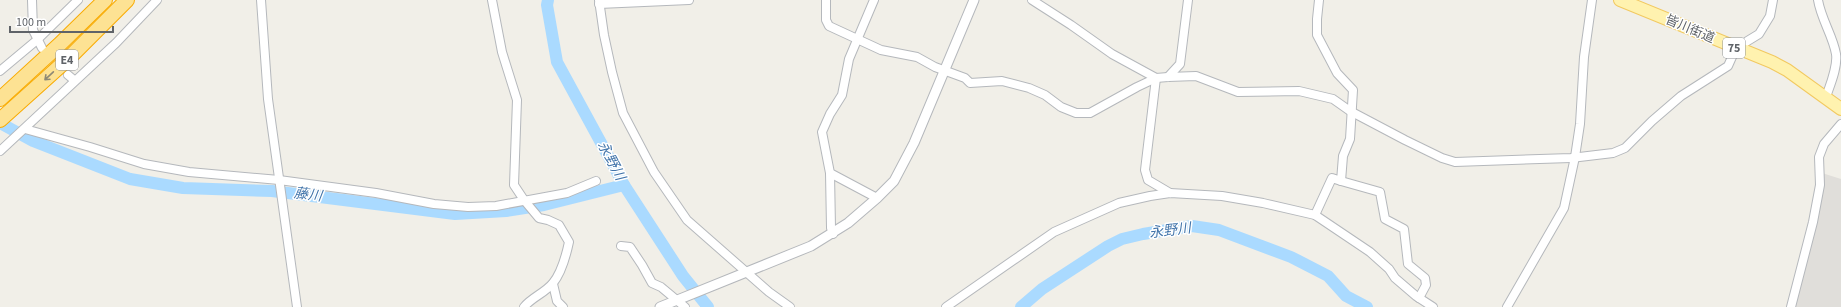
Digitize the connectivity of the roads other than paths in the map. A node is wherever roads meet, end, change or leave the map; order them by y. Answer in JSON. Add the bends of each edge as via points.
{"nodes":[{"id":1,"x":32,"y":0,"type":"edge"},
{"id":2,"x":78,"y":0,"type":"edge"},
{"id":3,"x":105,"y":0,"type":"edge"},
{"id":4,"x":127,"y":0,"type":"edge"},
{"id":5,"x":157,"y":0,"type":"edge"},
{"id":6,"x":261,"y":0,"type":"edge"},
{"id":7,"x":492,"y":0,"type":"edge"},
{"id":8,"x":689,"y":0,"type":"edge"},
{"id":9,"x":826,"y":0,"type":"edge"},
{"id":10,"x":874,"y":0,"type":"edge"},
{"id":11,"x":974,"y":0,"type":"edge"},
{"id":12,"x":1032,"y":0,"type":"edge"},
{"id":13,"x":1188,"y":0,"type":"edge"},
{"id":14,"x":1319,"y":0,"type":"edge"},
{"id":15,"x":1592,"y":0,"type":"edge"},
{"id":16,"x":1620,"y":0,"type":"edge"},
{"id":17,"x":1773,"y":0,"type":"edge"},
{"id":18,"x":1818,"y":0,"type":"edge"},
{"id":19,"x":599,"y":2,"type":"edge"},
{"id":20,"x":857,"y":39,"type":"junction"},
{"id":21,"x":37,"y":40,"type":"junction"},
{"id":22,"x":42,"y":48,"type":"dead end"},
{"id":23,"x":1736,"y":48,"type":"junction"},
{"id":24,"x":945,"y":70,"type":"junction"},
{"id":25,"x":0,"y":71,"type":"edge"},
{"id":26,"x":1168,"y":77,"type":"junction"},
{"id":27,"x":1156,"y":78,"type":"junction"},
{"id":28,"x":1826,"y":97,"type":"junction"},
{"id":29,"x":0,"y":98,"type":"edge"},
{"id":30,"x":1841,"y":109,"type":"edge"},
{"id":31,"x":1350,"y":111,"type":"junction"},
{"id":32,"x":2,"y":118,"type":"edge"},
{"id":33,"x":1841,"y":124,"type":"edge"},
{"id":34,"x":25,"y":129,"type":"junction"},
{"id":35,"x":0,"y":150,"type":"edge"},
{"id":36,"x":1575,"y":157,"type":"junction"},
{"id":37,"x":830,"y":173,"type":"junction"},
{"id":38,"x":279,"y":180,"type":"junction"},
{"id":39,"x":596,"y":181,"type":"dead end"},
{"id":40,"x":1341,"y":181,"type":"junction"},
{"id":41,"x":1170,"y":193,"type":"junction"},
{"id":42,"x":878,"y":198,"type":"junction"},
{"id":43,"x":524,"y":200,"type":"junction"},
{"id":44,"x":1316,"y":215,"type":"junction"},
{"id":45,"x":833,"y":234,"type":"junction"},
{"id":46,"x":621,"y":246,"type":"dead end"},
{"id":47,"x":744,"y":273,"type":"junction"},
{"id":48,"x":553,"y":284,"type":"junction"},
{"id":49,"x":1419,"y":298,"type":"junction"},
{"id":50,"x":682,"y":302,"type":"edge"},
{"id":51,"x":297,"y":307,"type":"edge"},
{"id":52,"x":524,"y":307,"type":"edge"},
{"id":53,"x":563,"y":307,"type":"edge"},
{"id":54,"x":660,"y":307,"type":"edge"},
{"id":55,"x":790,"y":307,"type":"edge"},
{"id":56,"x":946,"y":307,"type":"edge"},
{"id":57,"x":1433,"y":307,"type":"edge"},
{"id":58,"x":1507,"y":307,"type":"edge"},
{"id":59,"x":1791,"y":307,"type":"edge"}],
"edges":[{"from":1,"to":21,"type":"street","via":[[33,30]]},
{"from":2,"to":21,"type":"street"},
{"from":3,"to":29,"type":"highway","number":"E4"},
{"from":4,"to":32,"type":"highway","number":"E4","one_way":true,"via":[[69,58]]},
{"from":5,"to":34,"type":"street","via":[[116,43],[71,78]]},
{"from":6,"to":38,"type":"street","via":[[268,99]]},
{"from":7,"to":43,"type":"street","via":[[502,52],[517,100],[514,185]]},
{"from":8,"to":19,"type":"street"},
{"from":9,"to":20,"type":"street","via":[[826,20],[829,26]]},
{"from":10,"to":20,"type":"street"},
{"from":11,"to":24,"type":"street"},
{"from":12,"to":27,"type":"street","via":[[1112,54]]},
{"from":13,"to":26,"type":"street","via":[[1180,64]]},
{"from":14,"to":31,"type":"street","via":[[1317,35],[1337,73],[1353,90]]},
{"from":15,"to":36,"type":"street"},
{"from":16,"to":23,"type":"main road","name":"皆川街道","number":"75"},
{"from":17,"to":23,"type":"street","via":[[1770,16],[1759,34]]},
{"from":18,"to":28,"type":"street","via":[[1836,55]]},
{"from":19,"to":47,"type":"street","via":[[612,72],[623,113],[654,172],[687,220]]},
{"from":20,"to":24,"type":"street","via":[[881,50],[917,57]]},
{"from":20,"to":37,"type":"street","via":[[849,59],[842,95],[822,132]]},
{"from":21,"to":22,"type":"street"},
{"from":21,"to":25,"type":"street"},
{"from":23,"to":28,"type":"main road","name":"皆川街道","number":"75","via":[[1777,65]]},
{"from":23,"to":36,"type":"street","via":[[1728,66],[1681,96],[1625,148],[1613,153]]},
{"from":24,"to":27,"type":"street","via":[[965,78],[970,83],[1002,81],[1029,88],[1076,113],[1090,113]]},
{"from":24,"to":42,"type":"street","via":[[911,150],[894,181]]},
{"from":26,"to":27,"type":"street"},
{"from":26,"to":31,"type":"street","via":[[1196,76],[1238,92],[1299,91],[1333,99]]},
{"from":27,"to":41,"type":"street","via":[[1145,170],[1148,180]]},
{"from":28,"to":30,"type":"main road","name":"皆川街道","number":"75"},
{"from":31,"to":36,"type":"street","via":[[1442,158],[1455,162]]},
{"from":31,"to":40,"type":"street","via":[[1350,139],[1343,156]]},
{"from":33,"to":59,"type":"street","via":[[1824,144],[1820,157],[1819,193]]},
{"from":34,"to":35,"type":"street"},
{"from":34,"to":38,"type":"street","via":[[144,164],[189,172]]},
{"from":36,"to":58,"type":"street","via":[[1564,208]]},
{"from":37,"to":42,"type":"street"},
{"from":37,"to":45,"type":"street"},
{"from":38,"to":43,"type":"street","via":[[468,207],[496,206]]},
{"from":38,"to":51,"type":"street"},
{"from":39,"to":43,"type":"street","via":[[568,193]]},
{"from":40,"to":44,"type":"street","via":[[1332,178]]},
{"from":40,"to":49,"type":"street","via":[[1380,192],[1385,219],[1404,229],[1408,264],[1425,278],[1426,285]]},
{"from":41,"to":44,"type":"street","via":[[1222,196]]},
{"from":41,"to":56,"type":"street","via":[[1119,203],[1054,232]]},
{"from":42,"to":45,"type":"street"},
{"from":43,"to":48,"type":"street","via":[[539,218],[559,226],[569,242]]},
{"from":44,"to":49,"type":"street","via":[[1370,252]]},
{"from":45,"to":47,"type":"street","via":[[811,246]]},
{"from":46,"to":50,"type":"street","via":[[630,247],[652,283]]},
{"from":47,"to":50,"type":"street"},
{"from":47,"to":55,"type":"street"},
{"from":48,"to":52,"type":"street","via":[[530,299]]},
{"from":48,"to":53,"type":"street","via":[[557,301]]},
{"from":49,"to":57,"type":"street"},
{"from":50,"to":54,"type":"street"}]}
